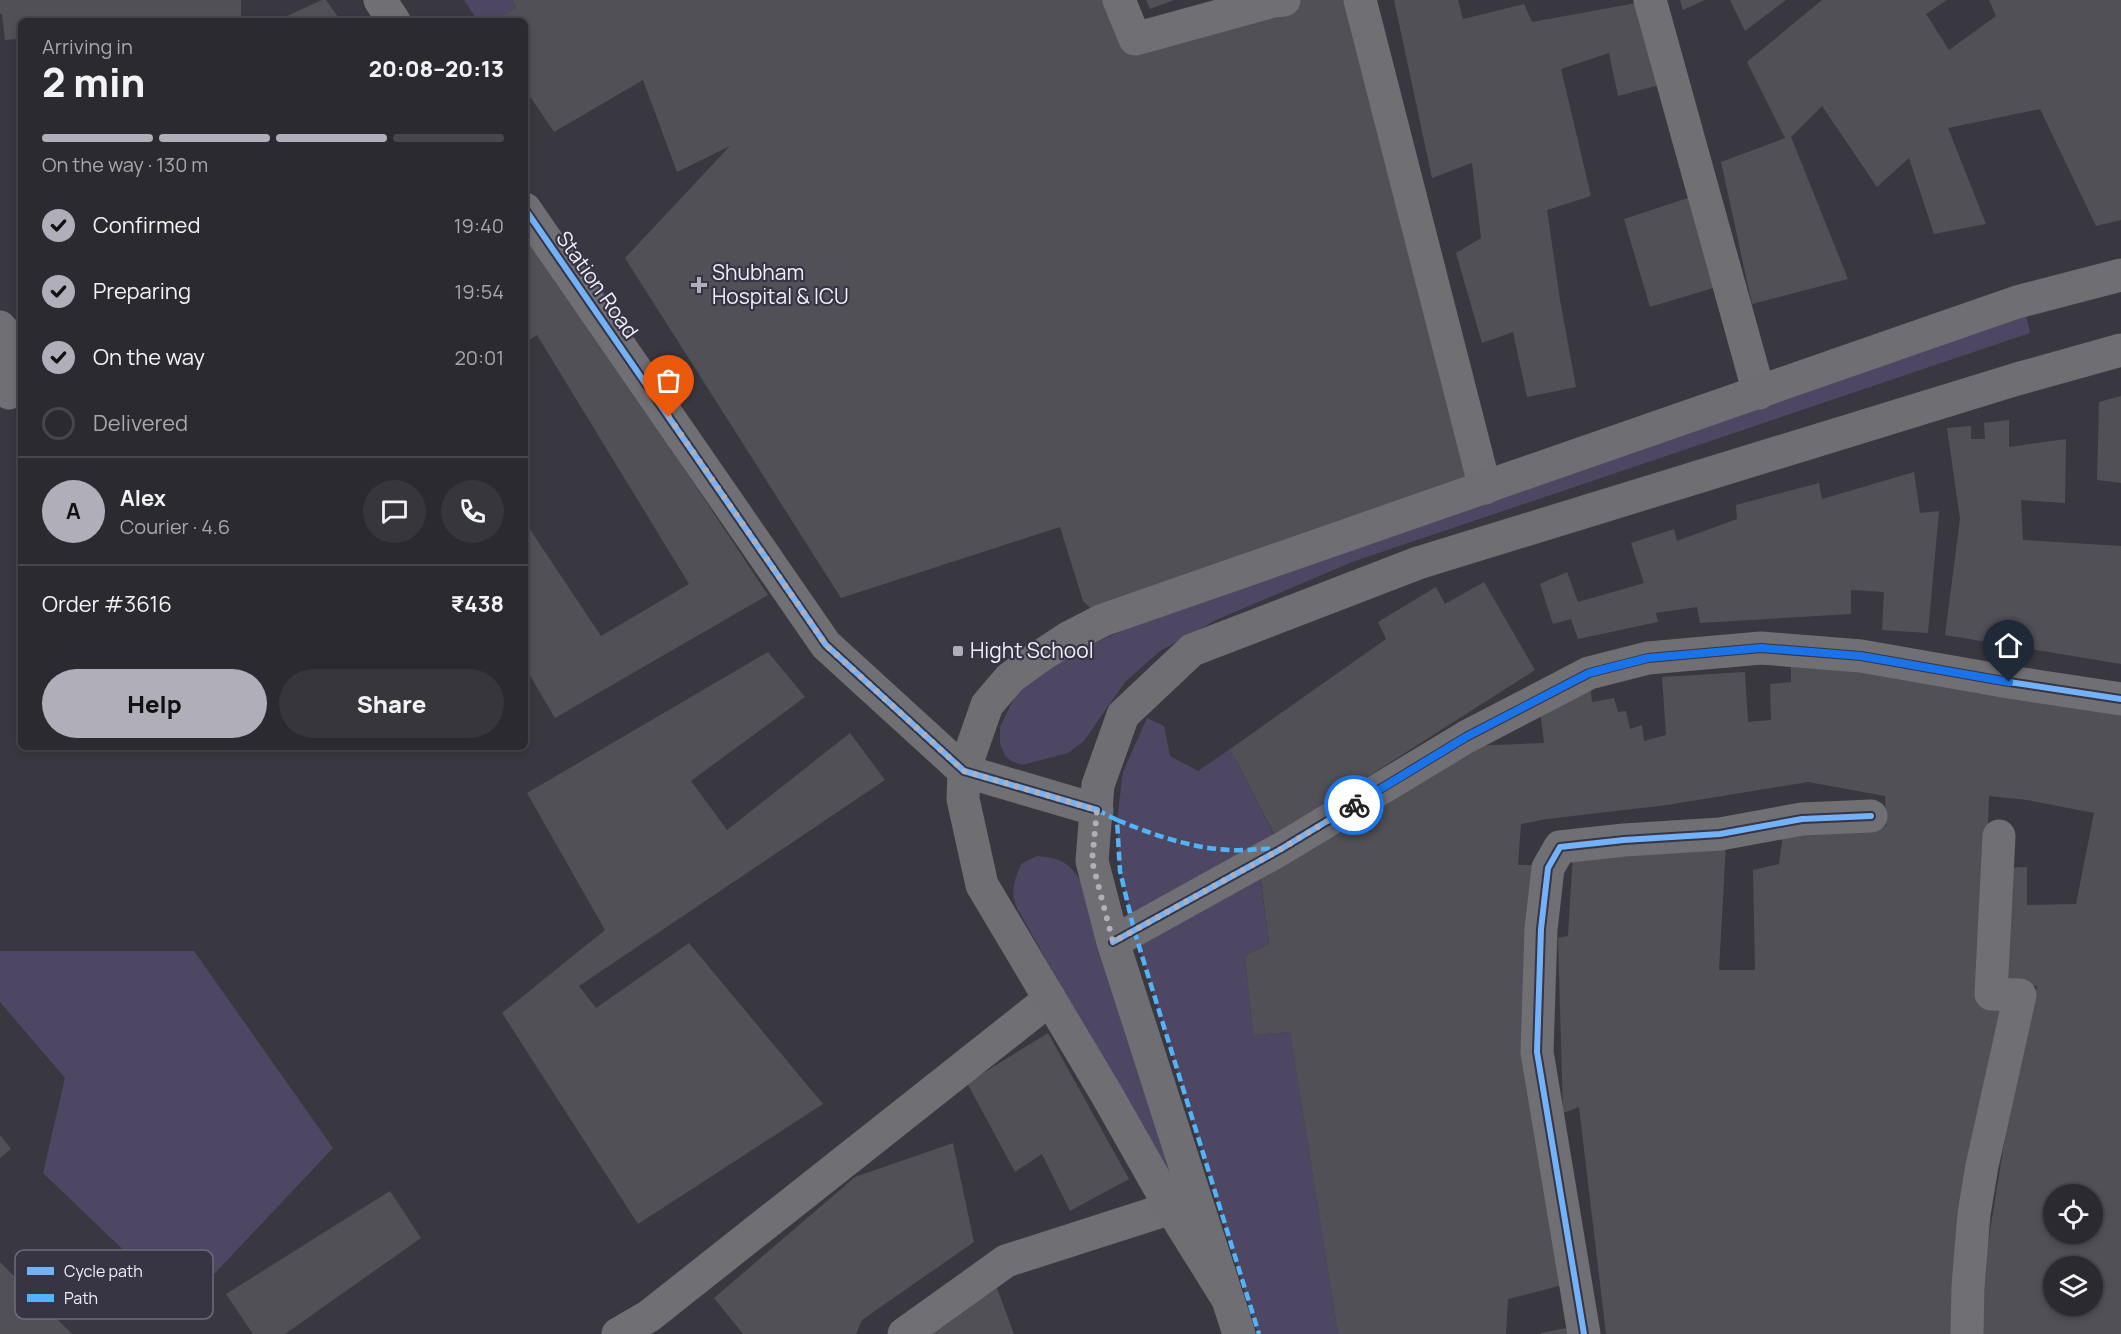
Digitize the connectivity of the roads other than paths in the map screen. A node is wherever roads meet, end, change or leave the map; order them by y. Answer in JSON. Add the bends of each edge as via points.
{"nodes":[{"id":1,"x":380,"y":0,"type":"edge"},
{"id":2,"x":1119,"y":0,"type":"edge"},
{"id":3,"x":1284,"y":0,"type":"edge"},
{"id":4,"x":1360,"y":0,"type":"edge"},
{"id":5,"x":1650,"y":0,"type":"edge"},
{"id":6,"x":392,"y":18,"type":"edge"},
{"id":7,"x":528,"y":213,"type":"edge"},
{"id":8,"x":2121,"y":275,"type":"edge"},
{"id":9,"x":0,"y":327,"type":"edge"},
{"id":10,"x":2121,"y":350,"type":"edge"},
{"id":11,"x":10,"y":393,"type":"edge"},
{"id":12,"x":1759,"y":393,"type":"junction"},
{"id":13,"x":1485,"y":488,"type":"junction"},
{"id":14,"x":2121,"y":699,"type":"edge"},
{"id":15,"x":964,"y":771,"type":"junction"},
{"id":16,"x":1097,"y":810,"type":"junction"},
{"id":17,"x":1871,"y":816,"type":"dead end"},
{"id":18,"x":1999,"y":836,"type":"dead end"},
{"id":19,"x":1113,"y":942,"type":"junction"},
{"id":20,"x":1050,"y":999,"type":"junction"},
{"id":21,"x":1171,"y":1208,"type":"junction"},
{"id":22,"x":1227,"y":1298,"type":"junction"},
{"id":23,"x":618,"y":1334,"type":"edge"},
{"id":24,"x":904,"y":1334,"type":"edge"},
{"id":25,"x":1239,"y":1334,"type":"edge"},
{"id":26,"x":1584,"y":1334,"type":"edge"},
{"id":27,"x":1967,"y":1334,"type":"edge"}],
"edges":[{"from":1,"to":6,"type":"street"},
{"from":2,"to":3,"type":"street","via":[[1135,39]]},
{"from":4,"to":13,"type":"street"},
{"from":5,"to":12,"type":"street"},
{"from":7,"to":15,"type":"street","name":"Station Road","via":[[826,645]]},
{"from":8,"to":12,"type":"highway","via":[[2017,303]]},
{"from":9,"to":11,"type":"street","via":[[14,344]]},
{"from":10,"to":16,"type":"highway","via":[[1418,563],[1192,650],[1123,715],[1098,785]]},
{"from":12,"to":13,"type":"highway"},
{"from":13,"to":15,"type":"highway","via":[[1103,620],[1068,638],[1010,678],[987,705]]},
{"from":14,"to":19,"type":"street","via":[[1861,656],[1761,648],[1648,658],[1589,673],[1466,737],[1281,849]]},
{"from":15,"to":16,"type":"street","name":"Station Road"},
{"from":15,"to":20,"type":"highway","via":[[963,798],[982,885]]},
{"from":16,"to":19,"type":"highway","via":[[1092,861]]},
{"from":17,"to":26,"type":"street","via":[[1802,819],[1720,834],[1560,847],[1548,868],[1541,930],[1537,1052]]},
{"from":18,"to":27,"type":"street","via":[[1991,994],[2019,995],[1974,1214]]},
{"from":19,"to":22,"type":"highway"},
{"from":20,"to":21,"type":"highway"},
{"from":20,"to":23,"type":"street","via":[[649,1316]]},
{"from":21,"to":22,"type":"highway"},
{"from":21,"to":24,"type":"street","via":[[1006,1261]]},
{"from":22,"to":25,"type":"highway"}]}
